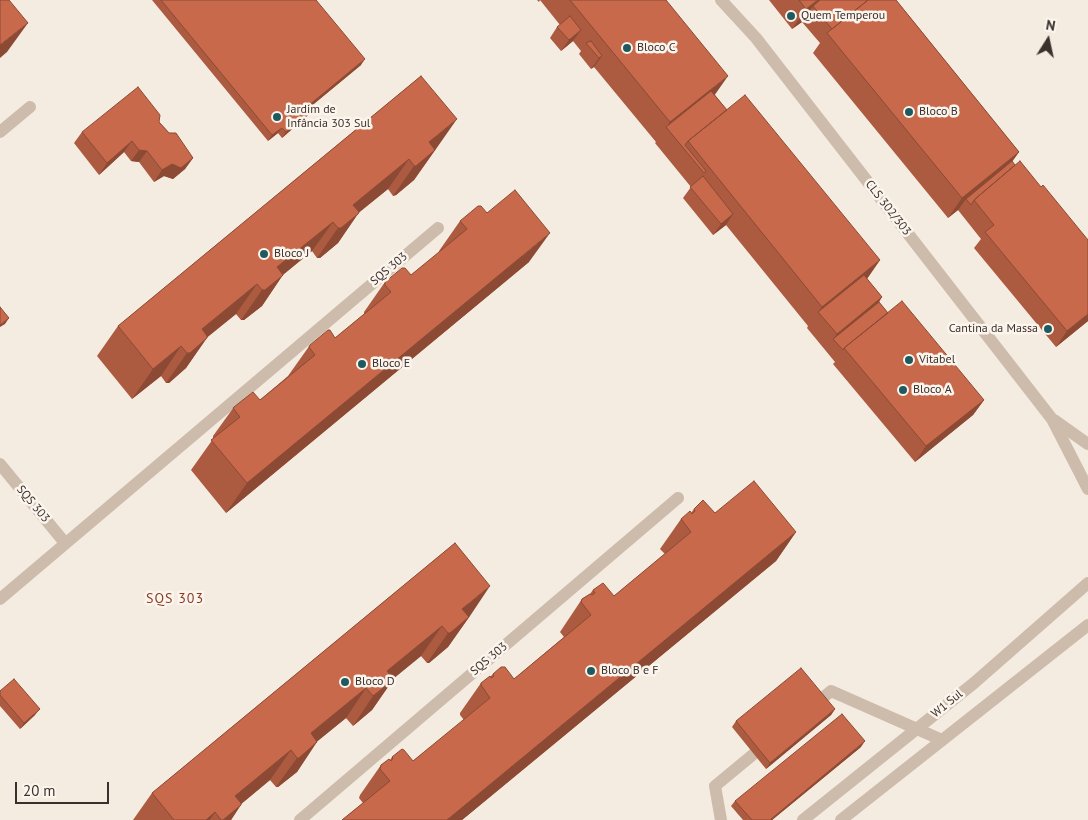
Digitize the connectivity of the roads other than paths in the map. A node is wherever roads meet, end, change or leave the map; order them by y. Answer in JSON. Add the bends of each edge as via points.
{"nodes":[{"id":1,"x":721,"y":0,"type":"edge"},
{"id":2,"x":30,"y":107,"type":"dead end"},
{"id":3,"x":0,"y":132,"type":"edge"},
{"id":4,"x":438,"y":228,"type":"dead end"},
{"id":5,"x":1052,"y":419,"type":"junction"},
{"id":6,"x":1088,"y":444,"type":"edge"},
{"id":7,"x":0,"y":464,"type":"edge"},
{"id":8,"x":1088,"y":489,"type":"edge"},
{"id":9,"x":678,"y":498,"type":"dead end"},
{"id":10,"x":65,"y":543,"type":"junction"},
{"id":11,"x":1088,"y":583,"type":"edge"},
{"id":12,"x":0,"y":598,"type":"edge"},
{"id":13,"x":1088,"y":625,"type":"edge"},
{"id":14,"x":800,"y":716,"type":"edge"},
{"id":15,"x":916,"y":729,"type":"junction"},
{"id":16,"x":777,"y":735,"type":"edge"},
{"id":17,"x":942,"y":740,"type":"junction"},
{"id":18,"x":300,"y":820,"type":"edge"},
{"id":19,"x":721,"y":820,"type":"edge"},
{"id":20,"x":803,"y":820,"type":"edge"},
{"id":21,"x":841,"y":820,"type":"edge"}],
"edges":[{"from":1,"to":5,"type":"street","name":"CLS 302/303","via":[[756,38]]},
{"from":2,"to":3,"type":"street"},
{"from":4,"to":10,"type":"street","name":"SQS 303"},
{"from":5,"to":6,"type":"street","name":"CLS 302/303"},
{"from":5,"to":8,"type":"street","name":"CLS 302/303"},
{"from":7,"to":10,"type":"street","name":"SQS 303"},
{"from":9,"to":18,"type":"street","name":"SQS 303"},
{"from":10,"to":12,"type":"street","name":"SQS 303"},
{"from":11,"to":15,"type":"street","name":"W1 Sul"},
{"from":13,"to":17,"type":"street","name":"W1 Sul"},
{"from":14,"to":15,"type":"street","via":[[831,691]]},
{"from":15,"to":17,"type":"street"},
{"from":15,"to":20,"type":"street","name":"W1 Sul"},
{"from":16,"to":19,"type":"street","via":[[715,786]]},
{"from":17,"to":21,"type":"street","name":"W1 Sul"}]}
